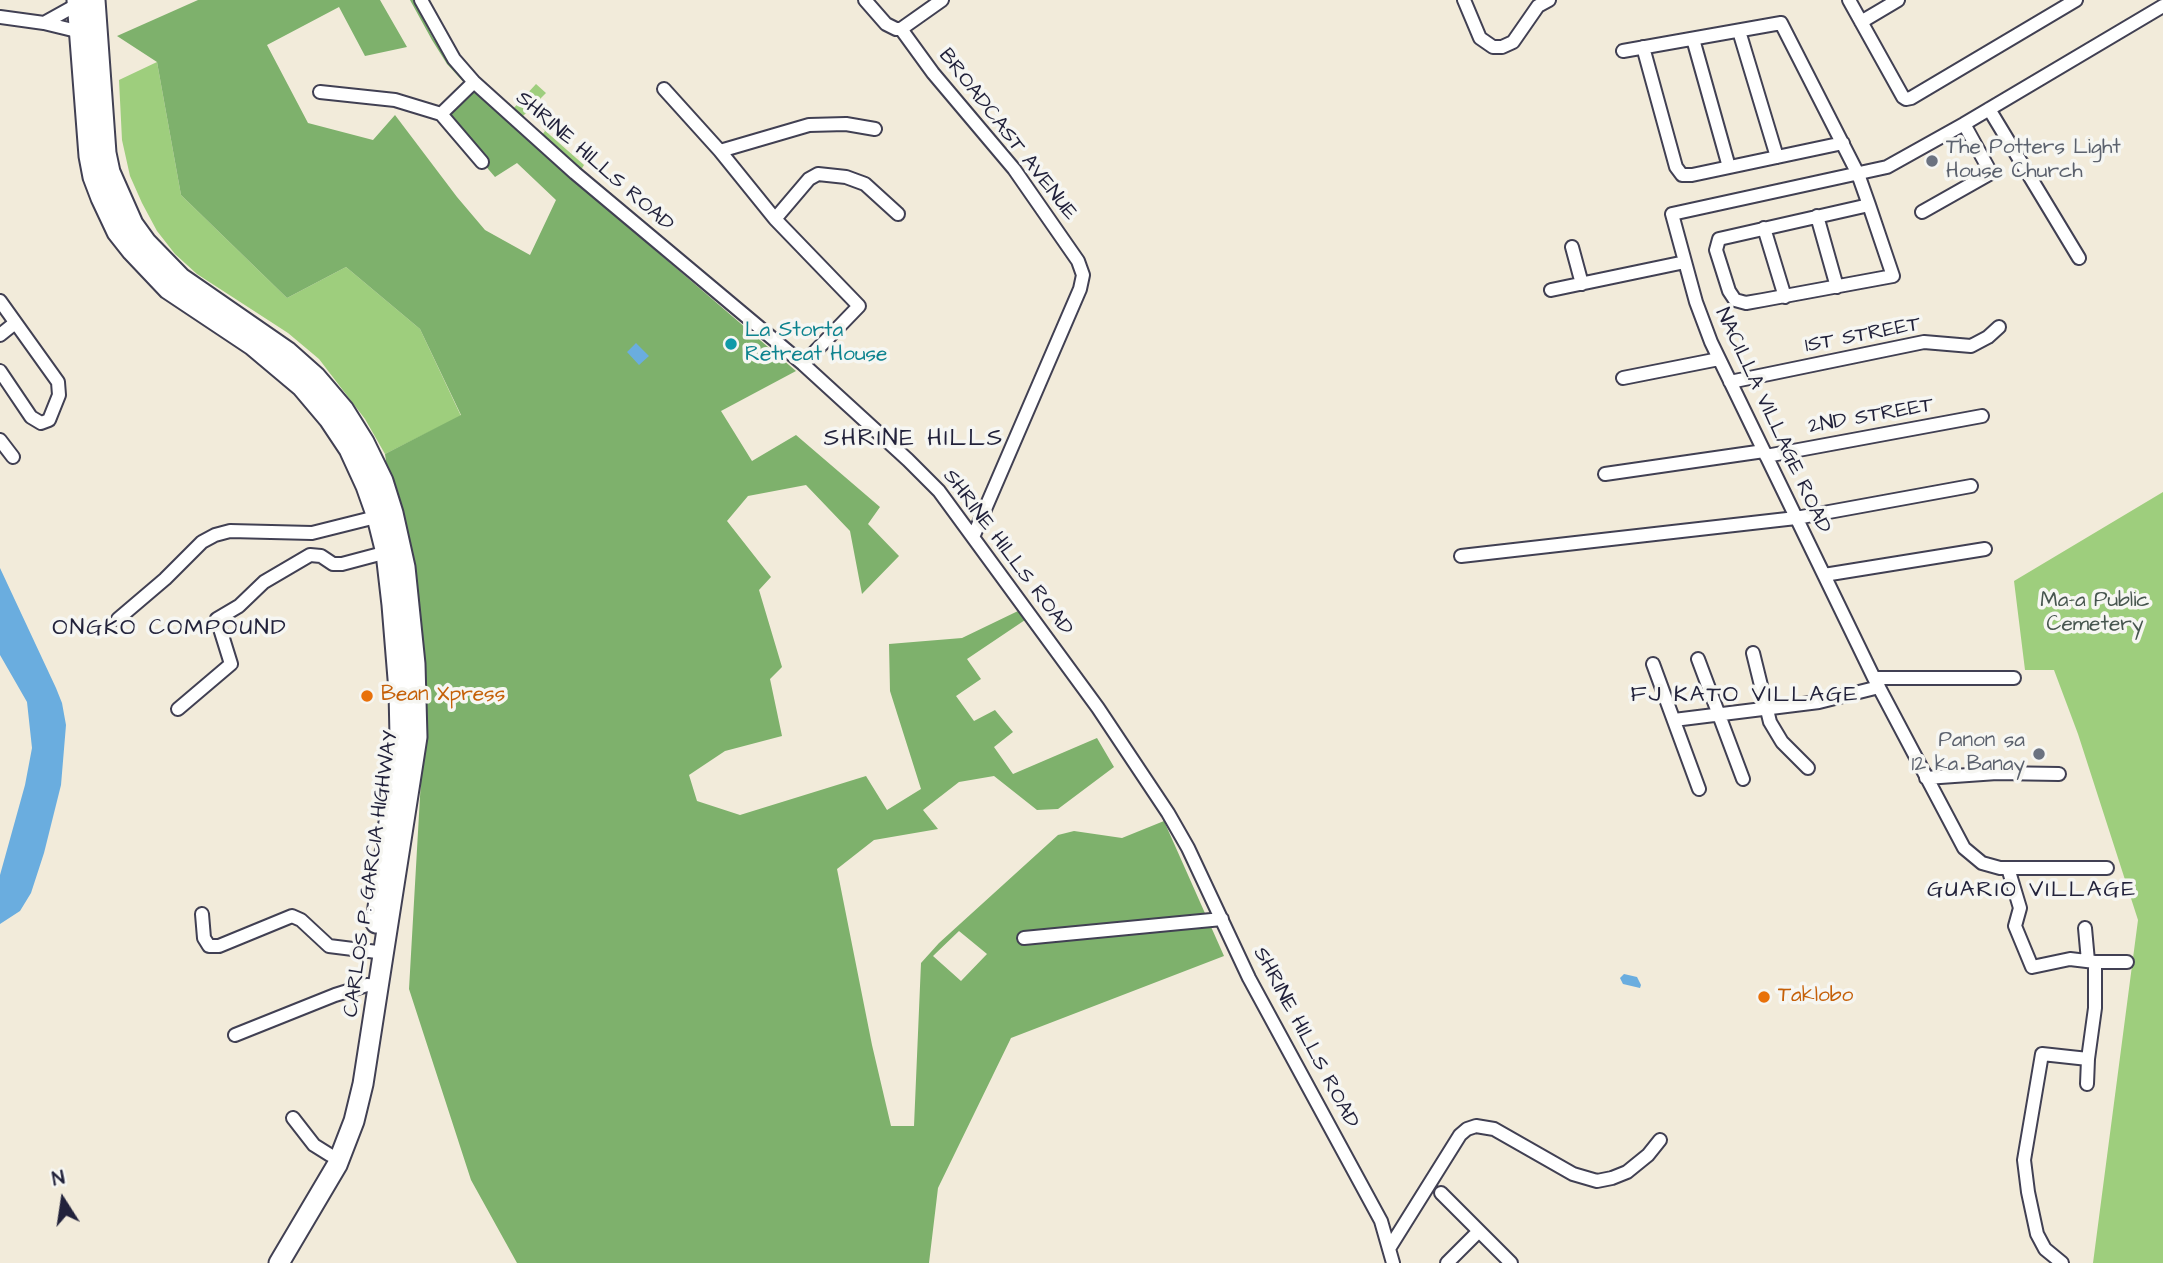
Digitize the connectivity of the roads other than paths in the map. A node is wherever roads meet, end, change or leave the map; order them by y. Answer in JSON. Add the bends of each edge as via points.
{"nodes":[{"id":1,"x":421,"y":0,"type":"edge"},
{"id":2,"x":865,"y":0,"type":"edge"},
{"id":3,"x":942,"y":0,"type":"edge"},
{"id":4,"x":1464,"y":0,"type":"edge"},
{"id":5,"x":1549,"y":0,"type":"edge"},
{"id":6,"x":1849,"y":0,"type":"edge"},
{"id":7,"x":1898,"y":0,"type":"edge"},
{"id":8,"x":2076,"y":0,"type":"edge"},
{"id":9,"x":86,"y":1,"type":"edge"},
{"id":10,"x":2163,"y":6,"type":"edge"},
{"id":11,"x":0,"y":17,"type":"edge"},
{"id":12,"x":1861,"y":22,"type":"junction"},
{"id":13,"x":44,"y":23,"type":"junction"},
{"id":14,"x":901,"y":29,"type":"junction"},
{"id":15,"x":1739,"y":30,"type":"junction"},
{"id":16,"x":90,"y":32,"type":"junction"},
{"id":17,"x":1693,"y":39,"type":"junction"},
{"id":18,"x":1643,"y":47,"type":"junction"},
{"id":19,"x":1623,"y":51,"type":"dead end"},
{"id":20,"x":474,"y":82,"type":"junction"},
{"id":21,"x":664,"y":89,"type":"dead end"},
{"id":22,"x":320,"y":92,"type":"dead end"},
{"id":23,"x":1989,"y":109,"type":"junction"},
{"id":24,"x":441,"y":114,"type":"junction"},
{"id":25,"x":1964,"y":124,"type":"junction"},
{"id":26,"x":875,"y":129,"type":"dead end"},
{"id":27,"x":1843,"y":143,"type":"junction"},
{"id":28,"x":720,"y":151,"type":"junction"},
{"id":29,"x":1777,"y":157,"type":"junction"},
{"id":30,"x":482,"y":162,"type":"dead end"},
{"id":31,"x":1729,"y":167,"type":"junction"},
{"id":32,"x":1858,"y":174,"type":"junction"},
{"id":33,"x":1869,"y":205,"type":"junction"},
{"id":34,"x":1922,"y":212,"type":"dead end"},
{"id":35,"x":898,"y":214,"type":"dead end"},
{"id":36,"x":1817,"y":216,"type":"junction"},
{"id":37,"x":775,"y":219,"type":"junction"},
{"id":38,"x":1764,"y":228,"type":"junction"},
{"id":39,"x":1572,"y":247,"type":"dead end"},
{"id":40,"x":2079,"y":258,"type":"dead end"},
{"id":41,"x":1685,"y":262,"type":"junction"},
{"id":42,"x":1582,"y":284,"type":"junction"},
{"id":43,"x":1837,"y":287,"type":"junction"},
{"id":44,"x":1551,"y":290,"type":"dead end"},
{"id":45,"x":1785,"y":297,"type":"junction"},
{"id":46,"x":0,"y":301,"type":"edge"},
{"id":47,"x":15,"y":323,"type":"junction"},
{"id":48,"x":1999,"y":327,"type":"dead end"},
{"id":49,"x":0,"y":335,"type":"edge"},
{"id":50,"x":1719,"y":359,"type":"junction"},
{"id":51,"x":803,"y":364,"type":"junction"},
{"id":52,"x":0,"y":370,"type":"edge"},
{"id":53,"x":1623,"y":378,"type":"dead end"},
{"id":54,"x":1730,"y":382,"type":"junction"},
{"id":55,"x":1982,"y":416,"type":"dead end"},
{"id":56,"x":0,"y":440,"type":"edge"},
{"id":57,"x":1765,"y":454,"type":"junction"},
{"id":58,"x":13,"y":457,"type":"dead end"},
{"id":59,"x":1605,"y":474,"type":"dead end"},
{"id":60,"x":1971,"y":486,"type":"dead end"},
{"id":61,"x":385,"y":515,"type":"junction"},
{"id":62,"x":1796,"y":518,"type":"junction"},
{"id":63,"x":973,"y":537,"type":"junction"},
{"id":64,"x":1985,"y":549,"type":"dead end"},
{"id":65,"x":394,"y":551,"type":"junction"},
{"id":66,"x":1461,"y":556,"type":"dead end"},
{"id":67,"x":1824,"y":575,"type":"junction"},
{"id":68,"x":118,"y":619,"type":"dead end"},
{"id":69,"x":1753,"y":653,"type":"dead end"},
{"id":70,"x":1698,"y":660,"type":"dead end"},
{"id":71,"x":1653,"y":664,"type":"dead end"},
{"id":72,"x":2014,"y":678,"type":"dead end"},
{"id":73,"x":1876,"y":682,"type":"junction"},
{"id":74,"x":177,"y":709,"type":"dead end"},
{"id":75,"x":1766,"y":710,"type":"junction"},
{"id":76,"x":1719,"y":715,"type":"junction"},
{"id":77,"x":1674,"y":720,"type":"junction"},
{"id":78,"x":1808,"y":768,"type":"dead end"},
{"id":79,"x":2059,"y":774,"type":"dead end"},
{"id":80,"x":1926,"y":778,"type":"junction"},
{"id":81,"x":1743,"y":779,"type":"dead end"},
{"id":82,"x":1699,"y":789,"type":"dead end"},
{"id":83,"x":2008,"y":869,"type":"junction"},
{"id":84,"x":2107,"y":869,"type":"dead end"},
{"id":85,"x":202,"y":914,"type":"dead end"},
{"id":86,"x":1222,"y":919,"type":"junction"},
{"id":87,"x":2085,"y":928,"type":"dead end"},
{"id":88,"x":1024,"y":938,"type":"dead end"},
{"id":89,"x":378,"y":952,"type":"junction"},
{"id":90,"x":2091,"y":962,"type":"junction"},
{"id":91,"x":2127,"y":962,"type":"dead end"},
{"id":92,"x":373,"y":986,"type":"junction"},
{"id":93,"x":235,"y":1035,"type":"dead end"},
{"id":94,"x":2088,"y":1059,"type":"junction"},
{"id":95,"x":2087,"y":1084,"type":"dead end"},
{"id":96,"x":293,"y":1118,"type":"dead end"},
{"id":97,"x":1660,"y":1140,"type":"dead end"},
{"id":98,"x":330,"y":1155,"type":"junction"},
{"id":99,"x":1441,"y":1193,"type":"dead end"},
{"id":100,"x":1479,"y":1231,"type":"junction"},
{"id":101,"x":1390,"y":1247,"type":"junction"},
{"id":102,"x":266,"y":1263,"type":"edge"},
{"id":103,"x":279,"y":1263,"type":"edge"},
{"id":104,"x":1393,"y":1263,"type":"edge"},
{"id":105,"x":1447,"y":1263,"type":"edge"},
{"id":106,"x":1511,"y":1263,"type":"edge"},
{"id":107,"x":2062,"y":1263,"type":"edge"}],
"edges":[{"from":1,"to":20,"type":"street","name":"SHRINE HILLS ROAD","via":[[454,59]]},
{"from":2,"to":14,"type":"street","via":[[890,28]]},
{"from":3,"to":14,"type":"street"},
{"from":4,"to":5,"type":"street","via":[[1480,38],[1502,47],[1513,43],[1538,6]]},
{"from":6,"to":12,"type":"street"},
{"from":7,"to":12,"type":"street"},
{"from":8,"to":12,"type":"street","via":[[1906,99]]},
{"from":9,"to":13,"type":"street"},
{"from":9,"to":16,"type":"highway","name":"CARLOS P. GARCIA HIGHWAY"},
{"from":10,"to":23,"type":"street","name":"NACILLA VILLAGE ROAD"},
{"from":11,"to":13,"type":"street"},
{"from":13,"to":16,"type":"street"},
{"from":14,"to":63,"type":"street","name":"BROADCAST AVENUE","via":[[1014,169],[1083,275]]},
{"from":15,"to":17,"type":"street"},
{"from":15,"to":27,"type":"street","via":[[1780,23]]},
{"from":15,"to":29,"type":"street"},
{"from":16,"to":61,"type":"highway","name":"CARLOS P. GARCIA HIGHWAY","via":[[110,172],[133,224],[181,278],[264,333],[322,384],[365,442],[383,481]]},
{"from":17,"to":18,"type":"street"},
{"from":17,"to":31,"type":"street"},
{"from":18,"to":19,"type":"street"},
{"from":18,"to":31,"type":"street","via":[[1676,167],[1682,175]]},
{"from":20,"to":24,"type":"street"},
{"from":20,"to":51,"type":"street","name":"SHRINE HILLS ROAD"},
{"from":21,"to":28,"type":"street"},
{"from":22,"to":24,"type":"street","via":[[395,100]]},
{"from":23,"to":25,"type":"street","name":"NACILLA VILLAGE ROAD"},
{"from":23,"to":40,"type":"street"},
{"from":24,"to":30,"type":"street"},
{"from":25,"to":32,"type":"street","name":"NACILLA VILLAGE ROAD","via":[[1894,164]]},
{"from":25,"to":34,"type":"street","via":[[1991,173]]},
{"from":26,"to":28,"type":"street","via":[[810,125]]},
{"from":27,"to":29,"type":"street"},
{"from":27,"to":32,"type":"street"},
{"from":28,"to":37,"type":"street"},
{"from":29,"to":31,"type":"street"},
{"from":32,"to":33,"type":"street"},
{"from":32,"to":41,"type":"street","name":"NACILLA VILLAGE ROAD","via":[[1672,214]]},
{"from":33,"to":36,"type":"street"},
{"from":33,"to":43,"type":"street","via":[[1893,276]]},
{"from":35,"to":37,"type":"street","via":[[865,184],[818,174]]},
{"from":36,"to":38,"type":"street"},
{"from":36,"to":43,"type":"street"},
{"from":37,"to":51,"type":"street","via":[[859,306]]},
{"from":38,"to":45,"type":"street"},
{"from":38,"to":45,"type":"street","via":[[1723,237],[1716,242],[1716,250],[1735,300],[1746,303]]},
{"from":39,"to":42,"type":"street"},
{"from":41,"to":42,"type":"street"},
{"from":41,"to":50,"type":"street","name":"NACILLA VILLAGE ROAD"},
{"from":42,"to":44,"type":"street"},
{"from":43,"to":45,"type":"street"},
{"from":46,"to":47,"type":"street"},
{"from":47,"to":49,"type":"street"},
{"from":47,"to":52,"type":"street","via":[[60,387],[49,420],[41,423],[31,417]]},
{"from":48,"to":54,"type":"street","name":"1ST STREET","via":[[1971,346],[1924,342]]},
{"from":50,"to":53,"type":"street"},
{"from":50,"to":54,"type":"street","name":"NACILLA VILLAGE ROAD"},
{"from":51,"to":63,"type":"street","name":"SHRINE HILLS ROAD","via":[[939,491]]},
{"from":54,"to":57,"type":"street","name":"NACILLA VILLAGE ROAD"},
{"from":55,"to":57,"type":"street","name":"2ND STREET"},
{"from":56,"to":58,"type":"street"},
{"from":57,"to":59,"type":"street","name":"2ND STREET"},
{"from":57,"to":62,"type":"street","name":"NACILLA VILLAGE ROAD"},
{"from":60,"to":62,"type":"street"},
{"from":61,"to":65,"type":"highway","name":"CARLOS P. GARCIA HIGHWAY"},
{"from":61,"to":68,"type":"street","via":[[312,533],[230,531],[215,535]]},
{"from":62,"to":66,"type":"street"},
{"from":62,"to":67,"type":"street","name":"NACILLA VILLAGE ROAD"},
{"from":63,"to":86,"type":"street","name":"SHRINE HILLS ROAD","via":[[1136,763],[1188,848]]},
{"from":64,"to":67,"type":"street"},
{"from":65,"to":74,"type":"street","via":[[342,564],[310,555],[264,582],[217,619],[232,664]]},
{"from":65,"to":89,"type":"highway","name":"CARLOS P. GARCIA HIGHWAY","via":[[415,664],[417,737]]},
{"from":67,"to":73,"type":"street","name":"NACILLA VILLAGE ROAD"},
{"from":69,"to":75,"type":"street"},
{"from":70,"to":76,"type":"street"},
{"from":71,"to":77,"type":"street"},
{"from":72,"to":73,"type":"street"},
{"from":73,"to":75,"type":"street","via":[[1845,697]]},
{"from":73,"to":80,"type":"street","name":"NACILLA VILLAGE ROAD"},
{"from":75,"to":76,"type":"street"},
{"from":75,"to":78,"type":"street","via":[[1774,732]]},
{"from":76,"to":77,"type":"street"},
{"from":76,"to":81,"type":"street"},
{"from":77,"to":82,"type":"street"},
{"from":79,"to":80,"type":"street"},
{"from":80,"to":83,"type":"street","name":"NACILLA VILLAGE ROAD","via":[[1969,854],[1982,863]]},
{"from":83,"to":84,"type":"street","name":"NACILLA VILLAGE ROAD"},
{"from":83,"to":90,"type":"street","via":[[2020,908],[2015,926],[2032,967],[2060,960]]},
{"from":85,"to":89,"type":"street","via":[[209,946],[292,916],[328,946]]},
{"from":86,"to":88,"type":"street"},
{"from":86,"to":101,"type":"street","name":"SHRINE HILLS ROAD","via":[[1249,978],[1377,1213]]},
{"from":87,"to":90,"type":"street"},
{"from":89,"to":92,"type":"highway","name":"CARLOS P. GARCIA HIGHWAY"},
{"from":90,"to":91,"type":"street"},
{"from":90,"to":94,"type":"street","via":[[2095,1008]]},
{"from":92,"to":93,"type":"street","via":[[335,995]]},
{"from":92,"to":98,"type":"highway","name":"CARLOS P. GARCIA HIGHWAY","via":[[345,1117]]},
{"from":92,"to":103,"type":"highway","name":"CARLOS P. GARCIA HIGHWAY","via":[[363,1084],[347,1144]]},
{"from":94,"to":95,"type":"street"},
{"from":94,"to":107,"type":"street","via":[[2042,1054],[2025,1149],[2025,1180],[2037,1234],[2045,1249]]},
{"from":96,"to":98,"type":"street","via":[[314,1145]]},
{"from":97,"to":101,"type":"street","via":[[1627,1172],[1597,1181],[1573,1174],[1494,1129],[1467,1129]]},
{"from":98,"to":102,"type":"highway","name":"CARLOS P. GARCIA HIGHWAY"},
{"from":99,"to":100,"type":"street"},
{"from":100,"to":105,"type":"street"},
{"from":100,"to":106,"type":"street"},
{"from":101,"to":104,"type":"street","name":"SHRINE HILLS ROAD"}]}
